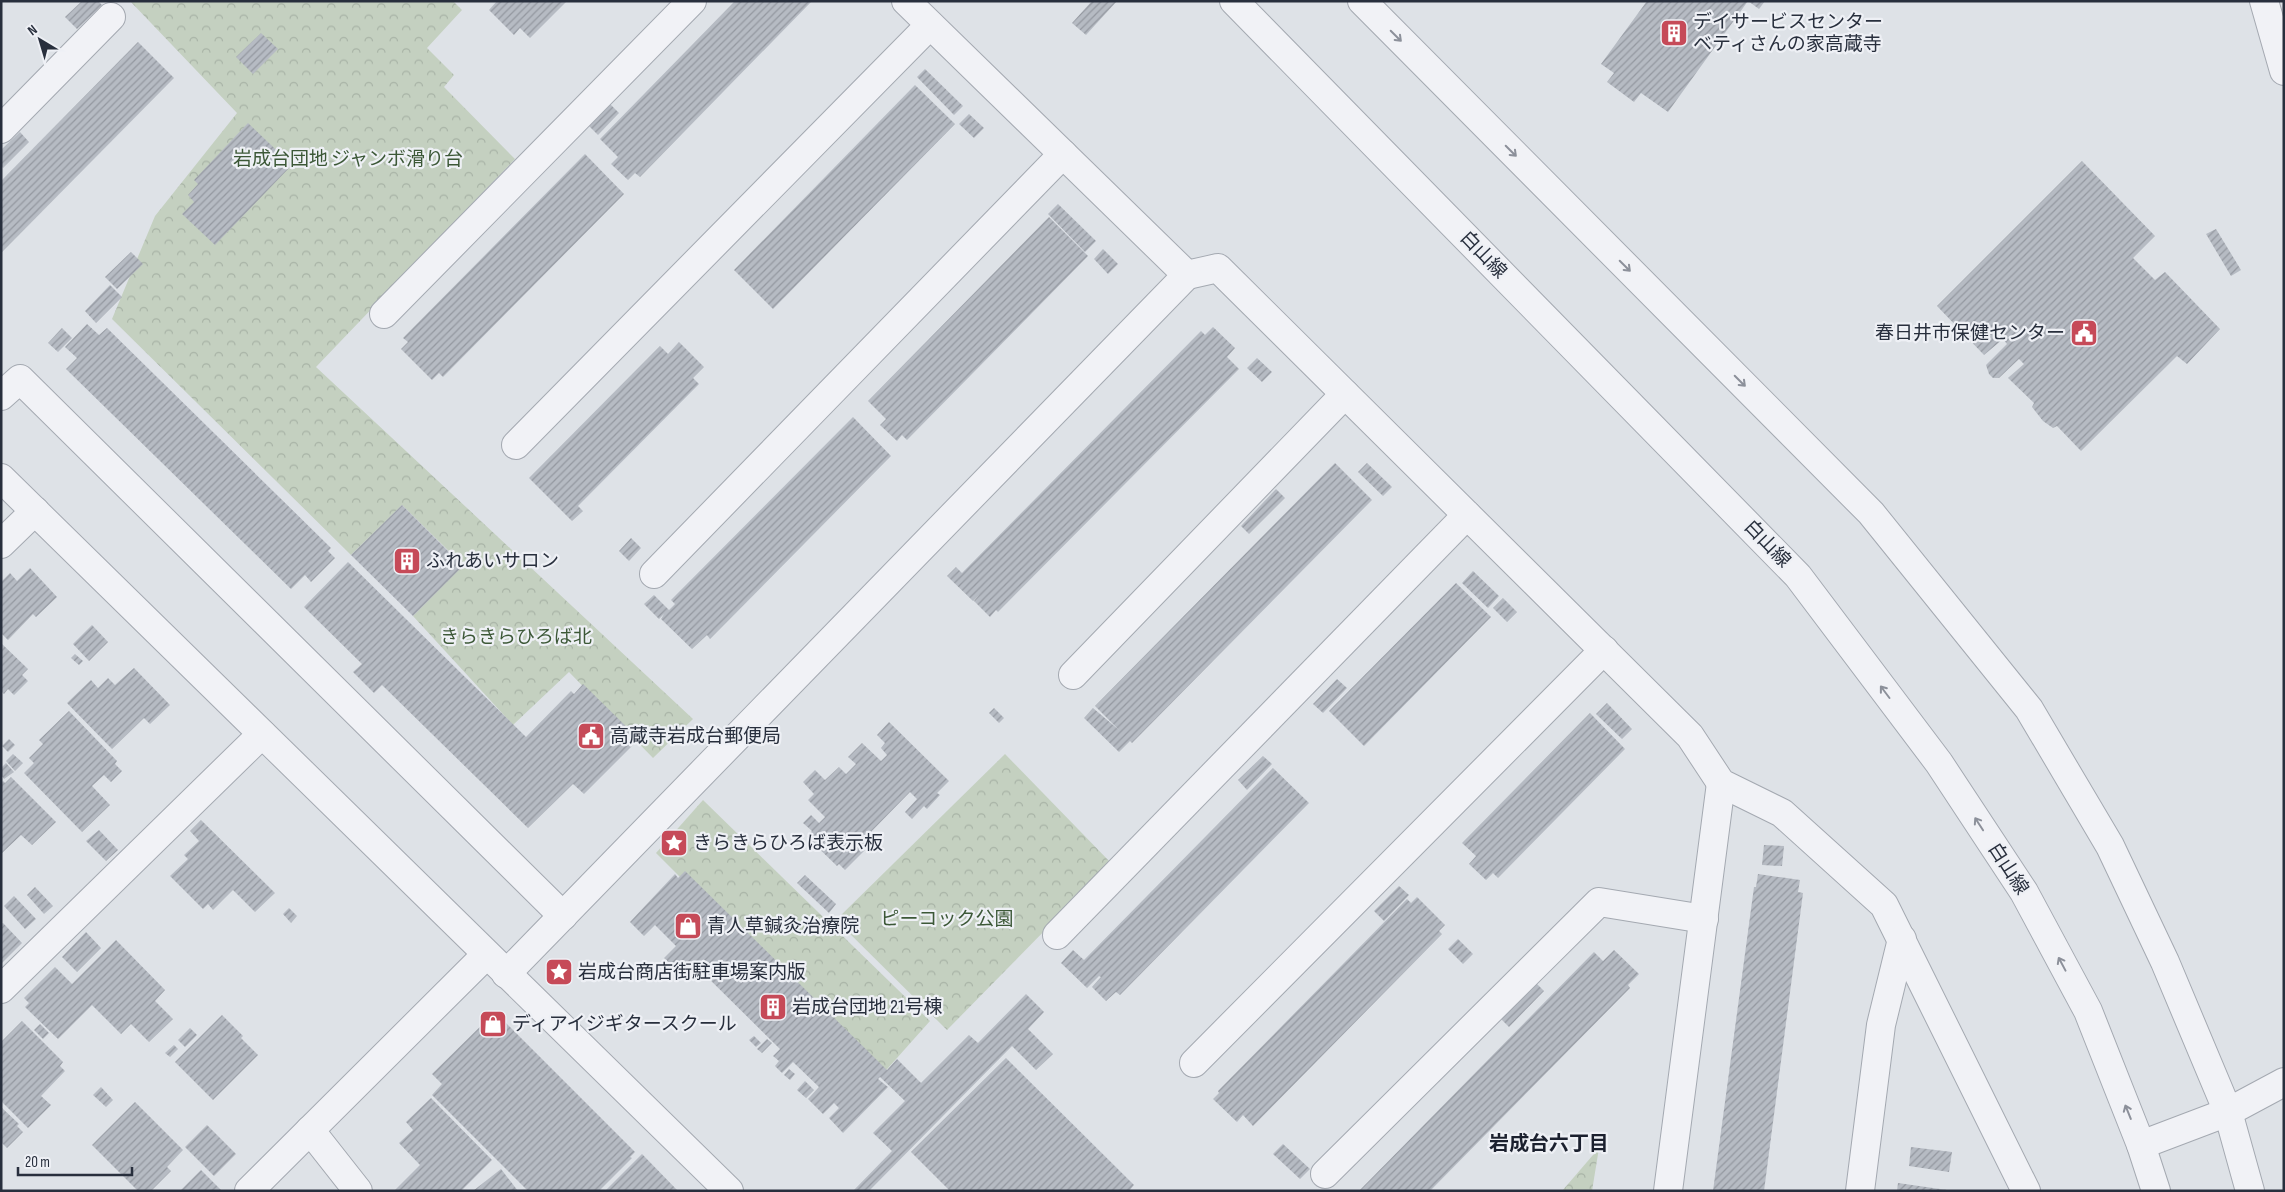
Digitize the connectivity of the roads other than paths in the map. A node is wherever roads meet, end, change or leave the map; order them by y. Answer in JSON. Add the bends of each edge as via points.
{"nodes":[{"id":1,"x":692,"y":1,"type":"edge"},
{"id":2,"x":906,"y":1,"type":"edge"},
{"id":3,"x":1234,"y":1,"type":"edge"},
{"id":4,"x":1362,"y":1,"type":"edge"},
{"id":5,"x":2264,"y":1,"type":"edge"},
{"id":6,"x":112,"y":17,"type":"dead end"},
{"id":7,"x":930,"y":25,"type":"junction"},
{"id":8,"x":2284,"y":71,"type":"edge"},
{"id":9,"x":1,"y":129,"type":"edge"},
{"id":10,"x":1063,"y":154,"type":"junction"},
{"id":11,"x":1187,"y":275,"type":"junction"},
{"id":12,"x":384,"y":314,"type":"dead end"},
{"id":13,"x":1345,"y":394,"type":"junction"},
{"id":14,"x":1,"y":396,"type":"edge"},
{"id":15,"x":516,"y":445,"type":"dead end"},
{"id":16,"x":1,"y":478,"type":"edge"},
{"id":17,"x":35,"y":511,"type":"junction"},
{"id":18,"x":1467,"y":515,"type":"junction"},
{"id":19,"x":1,"y":544,"type":"edge"},
{"id":20,"x":654,"y":574,"type":"dead end"},
{"id":21,"x":1604,"y":650,"type":"junction"},
{"id":22,"x":1073,"y":675,"type":"dead end"},
{"id":23,"x":262,"y":734,"type":"junction"},
{"id":24,"x":1721,"y":783,"type":"junction"},
{"id":25,"x":563,"y":916,"type":"junction"},
{"id":26,"x":1704,"y":919,"type":"junction"},
{"id":27,"x":1057,"y":935,"type":"dead end"},
{"id":28,"x":1902,"y":939,"type":"junction"},
{"id":29,"x":486,"y":955,"type":"junction"},
{"id":30,"x":506,"y":974,"type":"junction"},
{"id":31,"x":1,"y":989,"type":"edge"},
{"id":32,"x":1194,"y":1063,"type":"dead end"},
{"id":33,"x":2284,"y":1082,"type":"edge"},
{"id":34,"x":2228,"y":1112,"type":"junction"},
{"id":35,"x":310,"y":1130,"type":"junction"},
{"id":36,"x":2141,"y":1145,"type":"junction"},
{"id":37,"x":1325,"y":1174,"type":"dead end"},
{"id":38,"x":249,"y":1191,"type":"edge"},
{"id":39,"x":358,"y":1191,"type":"edge"},
{"id":40,"x":729,"y":1191,"type":"edge"},
{"id":41,"x":1668,"y":1191,"type":"edge"},
{"id":42,"x":1860,"y":1191,"type":"edge"},
{"id":43,"x":2026,"y":1191,"type":"edge"},
{"id":44,"x":2156,"y":1191,"type":"edge"},
{"id":45,"x":2250,"y":1191,"type":"edge"}],
"edges":[{"from":1,"to":12,"type":"street"},
{"from":2,"to":7,"type":"street"},
{"from":36,"to":3,"type":"street","name":"白山線","one_way":true,"via":[[2088,1011],[2024,892],[1939,763],[1798,576]]},
{"from":4,"to":34,"type":"street","one_way":true,"via":[[1871,513],[2029,709],[2110,846],[2166,962]]},
{"from":5,"to":8,"type":"street"},
{"from":6,"to":9,"type":"street"},
{"from":7,"to":10,"type":"street"},
{"from":7,"to":15,"type":"street"},
{"from":10,"to":11,"type":"street"},
{"from":10,"to":20,"type":"street"},
{"from":11,"to":13,"type":"street","via":[[1218,268]]},
{"from":11,"to":25,"type":"street"},
{"from":13,"to":18,"type":"street"},
{"from":13,"to":22,"type":"street"},
{"from":14,"to":25,"type":"street","via":[[20,379]]},
{"from":16,"to":17,"type":"street"},
{"from":17,"to":19,"type":"street"},
{"from":17,"to":23,"type":"street"},
{"from":18,"to":21,"type":"street"},
{"from":18,"to":27,"type":"street"},
{"from":21,"to":24,"type":"street","via":[[1690,736]]},
{"from":21,"to":32,"type":"street"},
{"from":23,"to":29,"type":"street"},
{"from":23,"to":31,"type":"street"},
{"from":24,"to":26,"type":"street"},
{"from":24,"to":28,"type":"street","via":[[1782,812],[1884,905]]},
{"from":25,"to":30,"type":"street"},
{"from":26,"to":37,"type":"street","via":[[1599,902]]},
{"from":26,"to":41,"type":"street"},
{"from":28,"to":42,"type":"street","via":[[1881,1025]]},
{"from":28,"to":43,"type":"street"},
{"from":29,"to":30,"type":"street"},
{"from":29,"to":35,"type":"street"},
{"from":30,"to":40,"type":"street"},
{"from":33,"to":34,"type":"street"},
{"from":34,"to":36,"type":"street"},
{"from":34,"to":45,"type":"street"},
{"from":35,"to":38,"type":"street"},
{"from":35,"to":39,"type":"street"},
{"from":36,"to":44,"type":"street","name":"白山線"}]}
